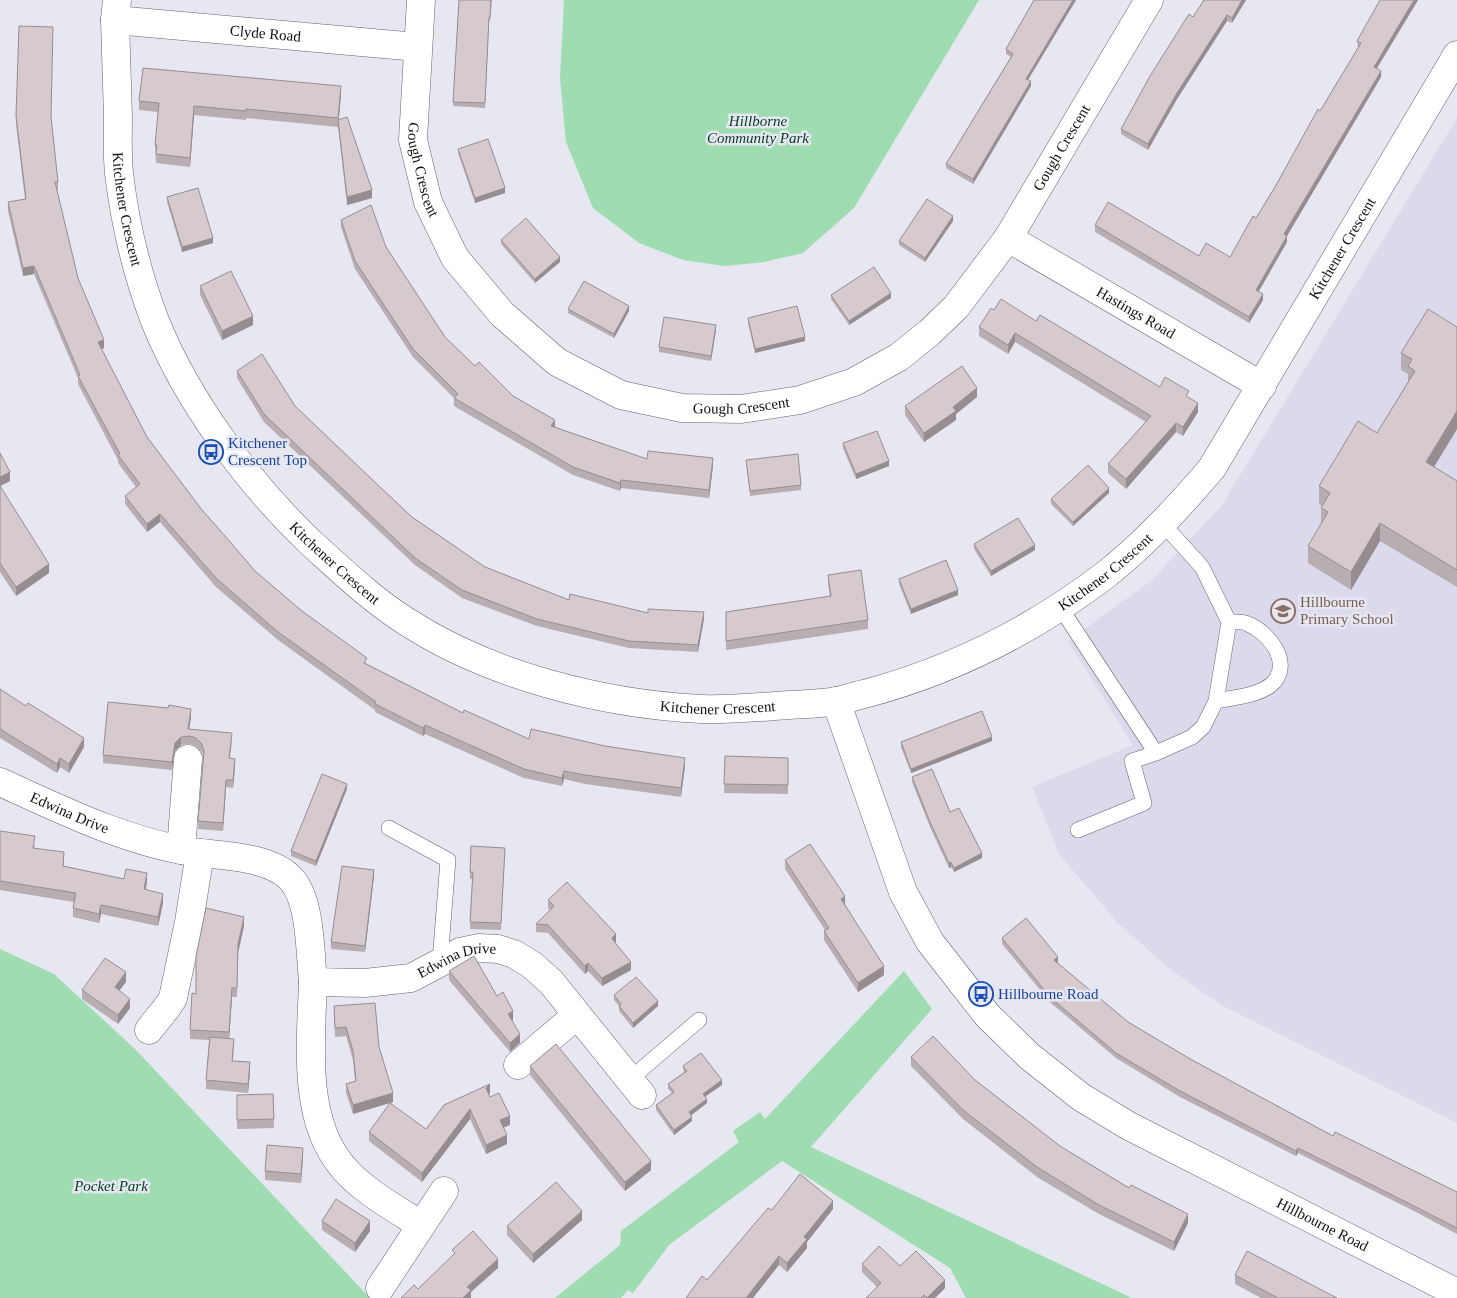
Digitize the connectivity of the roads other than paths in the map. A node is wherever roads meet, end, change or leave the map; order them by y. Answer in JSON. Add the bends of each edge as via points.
{"nodes":[{"id":1,"x":421,"y":0,"type":"edge"},
{"id":2,"x":1149,"y":0,"type":"edge"},
{"id":3,"x":116,"y":10,"type":"edge"},
{"id":4,"x":417,"y":47,"type":"junction"},
{"id":5,"x":1457,"y":55,"type":"edge"},
{"id":6,"x":1008,"y":238,"type":"junction"},
{"id":7,"x":1262,"y":386,"type":"junction"},
{"id":8,"x":1163,"y":524,"type":"junction"},
{"id":9,"x":1060,"y":607,"type":"junction"},
{"id":10,"x":1229,"y":622,"type":"junction"},
{"id":11,"x":836,"y":701,"type":"junction"},
{"id":12,"x":1216,"y":701,"type":"junction"},
{"id":13,"x":1156,"y":753,"type":"junction"},
{"id":14,"x":188,"y":759,"type":"dead end"},
{"id":15,"x":0,"y":782,"type":"edge"},
{"id":16,"x":389,"y":828,"type":"dead end"},
{"id":17,"x":1078,"y":830,"type":"dead end"},
{"id":18,"x":190,"y":851,"type":"junction"},
{"id":19,"x":440,"y":962,"type":"junction"},
{"id":20,"x":313,"y":982,"type":"junction"},
{"id":21,"x":577,"y":1015,"type":"junction"},
{"id":22,"x":699,"y":1020,"type":"dead end"},
{"id":23,"x":149,"y":1030,"type":"dead end"},
{"id":24,"x":518,"y":1065,"type":"dead end"},
{"id":25,"x":636,"y":1088,"type":"joint"},
{"id":26,"x":444,"y":1191,"type":"dead end"},
{"id":27,"x":421,"y":1225,"type":"junction"},
{"id":28,"x":380,"y":1288,"type":"dead end"},
{"id":29,"x":1457,"y":1293,"type":"edge"}],
"edges":[{"from":1,"to":4,"type":"street","name":"Gough Crescent"},
{"from":2,"to":6,"type":"street","name":"Gough Crescent"},
{"from":3,"to":4,"type":"street","name":"Clyde Road"},
{"from":3,"to":11,"type":"street","name":"Kitchener Crescent","via":[[119,171],[140,278],[156,323],[184,382],[214,429],[288,521],[364,592],[414,626],[502,670],[554,685],[659,706],[740,709]]},
{"from":4,"to":6,"type":"street","name":"Gough Crescent","via":[[413,140],[428,202],[455,258],[502,314],[557,362],[621,395],[682,408],[741,409],[800,400],[854,382],[899,356],[930,332],[956,307]]},
{"from":5,"to":7,"type":"street","name":"Kitchener Crescent"},
{"from":6,"to":7,"type":"street","name":"Hastings Road"},
{"from":7,"to":8,"type":"street","name":"Kitchener Crescent","via":[[1212,468]]},
{"from":8,"to":9,"type":"street","name":"Kitchener Crescent","via":[[1106,574]]},
{"from":8,"to":10,"type":"lane","via":[[1202,567]]},
{"from":9,"to":11,"type":"street","name":"Kitchener Crescent","via":[[963,659],[906,682]]},
{"from":9,"to":13,"type":"lane"},
{"from":10,"to":12,"type":"lane"},
{"from":10,"to":12,"type":"lane","via":[[1246,622],[1271,641],[1280,657],[1279,672],[1274,682],[1262,690]]},
{"from":11,"to":29,"type":"street","name":"Hillbourne Road","via":[[903,892],[936,949],[987,1015],[1029,1056],[1081,1097],[1129,1126]]},
{"from":12,"to":13,"type":"lane","via":[[1203,727],[1192,737]]},
{"from":13,"to":17,"type":"lane","via":[[1132,761],[1144,803]]},
{"from":14,"to":18,"type":"street"},
{"from":15,"to":18,"type":"street","name":"Edwina Drive","via":[[120,834]]},
{"from":16,"to":19,"type":"lane","via":[[448,860]]},
{"from":18,"to":20,"type":"street","name":"Edwina Drive","via":[[255,861],[278,868],[290,878],[299,890],[306,910]]},
{"from":18,"to":23,"type":"street","via":[[189,922],[173,998]]},
{"from":19,"to":20,"type":"street","name":"Edwina Drive","via":[[411,978],[392,981]]},
{"from":19,"to":21,"type":"street","name":"Edwina Drive","via":[[460,952],[479,948],[514,954],[551,982]]},
{"from":20,"to":27,"type":"street","name":"Edwina Drive","via":[[312,1086],[320,1128],[329,1148],[359,1183]]},
{"from":21,"to":24,"type":"street"},
{"from":21,"to":25,"type":"street","name":"Edwina Drive"},
{"from":22,"to":25,"type":"lane"},
{"from":26,"to":27,"type":"street"},
{"from":27,"to":28,"type":"street"}]}
